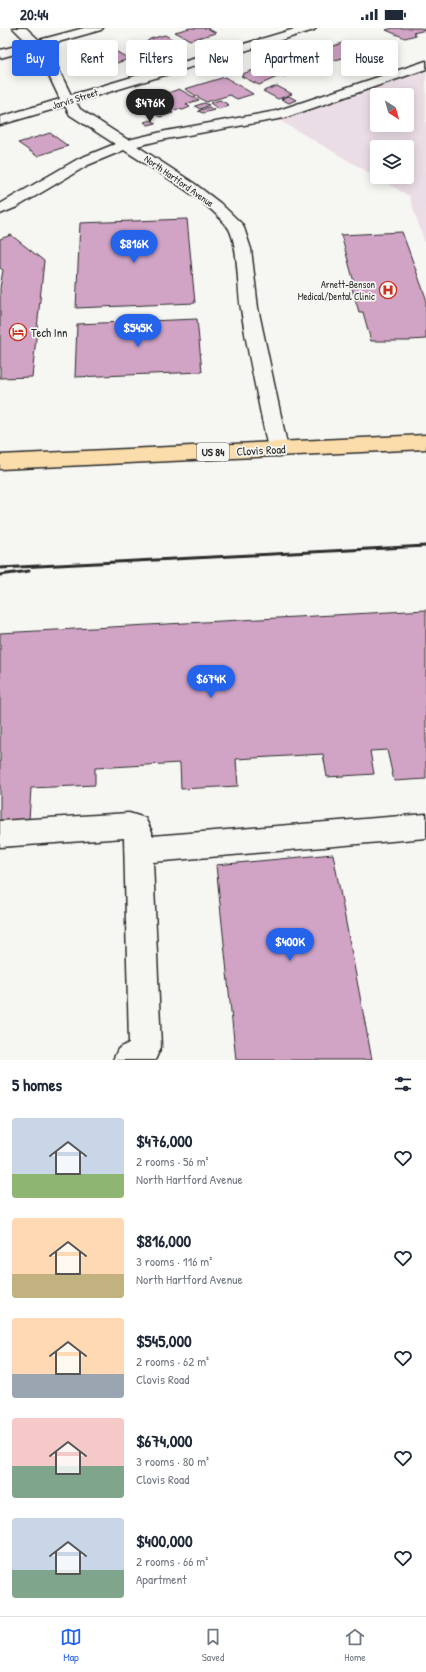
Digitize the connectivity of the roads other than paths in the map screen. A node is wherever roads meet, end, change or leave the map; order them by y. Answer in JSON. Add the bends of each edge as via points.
{"nodes":[{"id":1,"x":19,"y":28,"type":"edge"},
{"id":2,"x":97,"y":28,"type":"edge"},
{"id":3,"x":310,"y":28,"type":"edge"},
{"id":4,"x":32,"y":40,"type":"edge"},
{"id":5,"x":51,"y":40,"type":"edge"},
{"id":6,"x":12,"y":51,"type":"edge"},
{"id":7,"x":0,"y":54,"type":"edge"},
{"id":8,"x":426,"y":65,"type":"edge"},
{"id":9,"x":56,"y":76,"type":"edge"},
{"id":10,"x":68,"y":101,"type":"junction"},
{"id":11,"x":0,"y":121,"type":"edge"},
{"id":12,"x":125,"y":145,"type":"junction"},
{"id":13,"x":0,"y":209,"type":"edge"},
{"id":14,"x":426,"y":442,"type":"edge"},
{"id":15,"x":278,"y":449,"type":"junction"},
{"id":16,"x":0,"y":462,"type":"edge"},
{"id":17,"x":426,"y":826,"type":"edge"},
{"id":18,"x":0,"y":834,"type":"edge"},
{"id":19,"x":138,"y":850,"type":"junction"},
{"id":20,"x":129,"y":1060,"type":"edge"}],
"edges":[{"from":1,"to":4,"type":"street","name":"North Hartford Avenue"},
{"from":2,"to":5,"type":"street"},
{"from":3,"to":10,"type":"street","name":"Jarvis Street"},
{"from":6,"to":7,"type":"street"},
{"from":8,"to":12,"type":"street","via":[[280,115],[166,135]]},
{"from":9,"to":10,"type":"street","name":"North Hartford Avenue"},
{"from":10,"to":11,"type":"street","name":"Jarvis Street"},
{"from":10,"to":12,"type":"street","name":"North Hartford Avenue","via":[[75,112]]},
{"from":12,"to":13,"type":"street","via":[[83,162]]},
{"from":12,"to":15,"type":"street","name":"North Hartford Avenue","via":[[190,187],[235,225],[243,249],[249,308]]},
{"from":14,"to":15,"type":"highway","name":"Clovis Road","number":"US 84"},
{"from":15,"to":16,"type":"highway","name":"Clovis Road","number":"US 84"},
{"from":17,"to":19,"type":"street"},
{"from":18,"to":19,"type":"street","via":[[129,825],[135,827],[138,832]]},
{"from":19,"to":20,"type":"street","via":[[145,1047],[139,1056]]}]}
